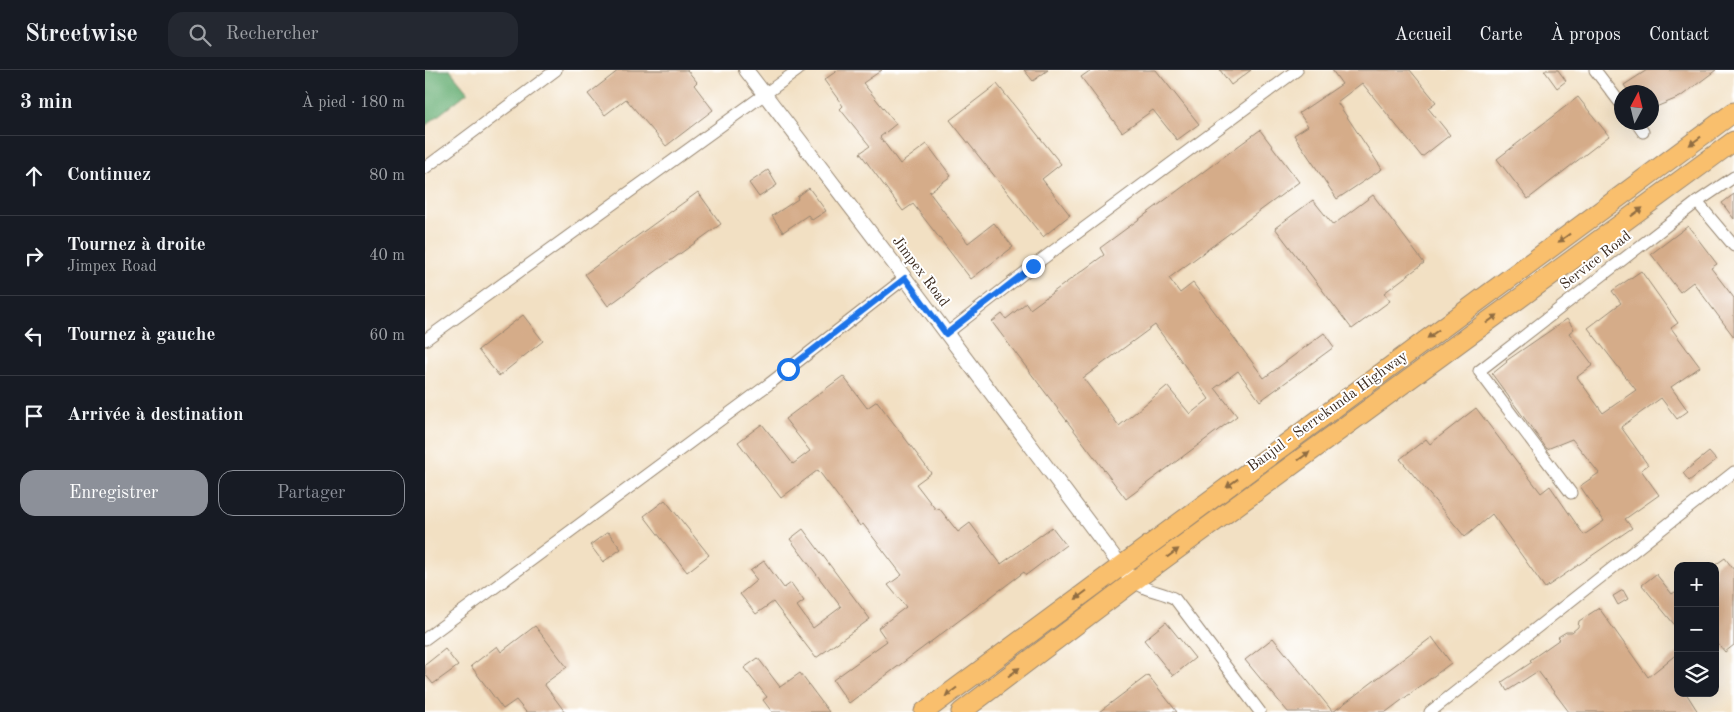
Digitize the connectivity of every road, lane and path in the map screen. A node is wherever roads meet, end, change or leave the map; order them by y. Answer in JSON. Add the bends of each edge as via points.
{"nodes":[{"id":1,"x":556,"y":70,"type":"edge"},
{"id":2,"x":746,"y":70,"type":"edge"},
{"id":3,"x":798,"y":70,"type":"edge"},
{"id":4,"x":1297,"y":70,"type":"edge"},
{"id":5,"x":1595,"y":70,"type":"edge"},
{"id":6,"x":764,"y":94,"type":"junction"},
{"id":7,"x":1614,"y":95,"type":"edge"},
{"id":8,"x":1734,"y":112,"type":"edge"},
{"id":9,"x":1734,"y":141,"type":"edge"},
{"id":10,"x":425,"y":168,"type":"edge"},
{"id":11,"x":1734,"y":177,"type":"edge"},
{"id":12,"x":1697,"y":202,"type":"junction"},
{"id":13,"x":1734,"y":246,"type":"edge"},
{"id":14,"x":905,"y":278,"type":"junction"},
{"id":15,"x":946,"y":334,"type":"junction"},
{"id":16,"x":425,"y":340,"type":"edge"},
{"id":17,"x":1734,"y":472,"type":"edge"},
{"id":18,"x":1571,"y":493,"type":"dead end"},
{"id":19,"x":1120,"y":566,"type":"junction"},
{"id":20,"x":1134,"y":581,"type":"junction"},
{"id":21,"x":425,"y":639,"type":"edge"},
{"id":22,"x":923,"y":712,"type":"edge"},
{"id":23,"x":961,"y":712,"type":"edge"},
{"id":24,"x":1260,"y":712,"type":"edge"},
{"id":25,"x":1430,"y":712,"type":"edge"}],
"edges":[{"from":1,"to":10,"type":"street"},
{"from":2,"to":6,"type":"street","name":"Jimpex Road"},
{"from":3,"to":6,"type":"street"},
{"from":4,"to":15,"type":"street"},
{"from":5,"to":7,"type":"street"},
{"from":6,"to":14,"type":"street","name":"Jimpex Road"},
{"from":6,"to":16,"type":"street"},
{"from":8,"to":19,"type":"highway","name":"Banjul - Serrekunda Highway","one_way":true},
{"from":20,"to":9,"type":"highway","name":"Banjul - Serrekunda Highway","one_way":true},
{"from":11,"to":12,"type":"street","name":"Service Road"},
{"from":12,"to":13,"type":"street"},
{"from":12,"to":18,"type":"street","name":"Service Road","via":[[1479,370]]},
{"from":14,"to":15,"type":"street","name":"Jimpex Road"},
{"from":14,"to":21,"type":"street","via":[[769,384]]},
{"from":15,"to":19,"type":"street","name":"Jimpex Road"},
{"from":17,"to":25,"type":"street"},
{"from":19,"to":20,"type":"street","name":"Jimpex Road"},
{"from":19,"to":22,"type":"highway","name":"Banjul - Serrekunda Highway","one_way":true},
{"from":23,"to":20,"type":"highway","name":"Banjul - Serrekunda Highway","one_way":true},
{"from":20,"to":24,"type":"street","via":[[1175,599]]}]}
